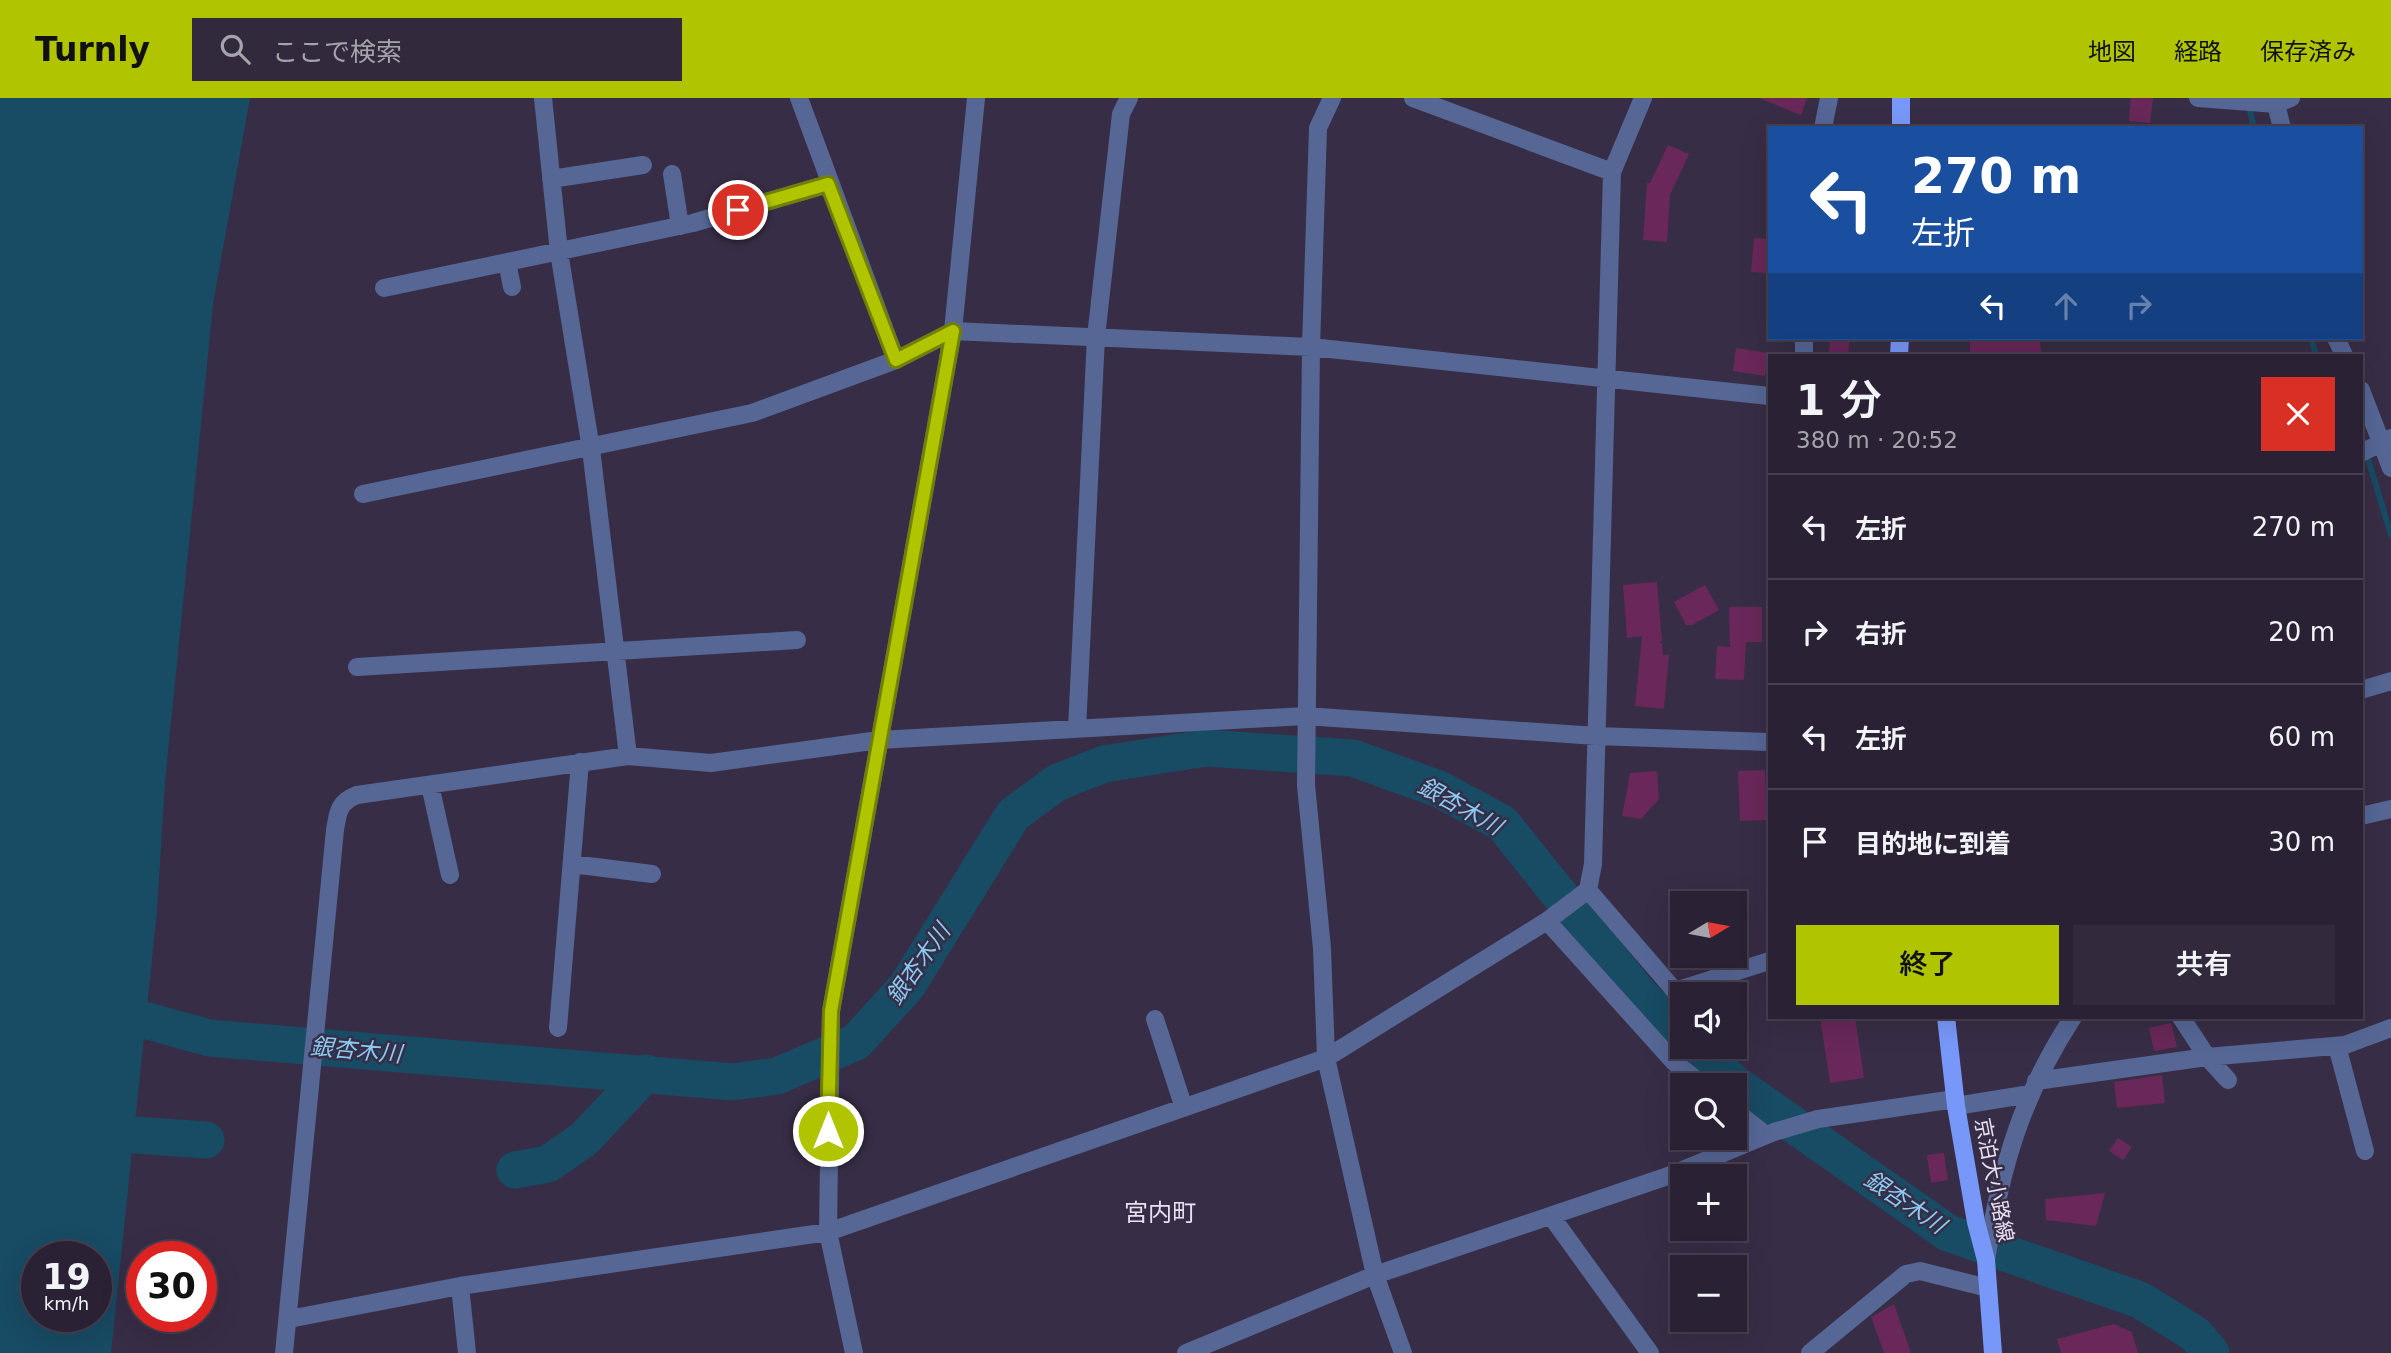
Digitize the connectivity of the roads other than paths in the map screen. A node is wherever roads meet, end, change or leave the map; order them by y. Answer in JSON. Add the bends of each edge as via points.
{"nodes":[{"id":1,"x":543,"y":98,"type":"edge"},
{"id":2,"x":799,"y":98,"type":"edge"},
{"id":3,"x":976,"y":98,"type":"edge"},
{"id":4,"x":1129,"y":98,"type":"edge"},
{"id":5,"x":1332,"y":98,"type":"edge"},
{"id":6,"x":1413,"y":98,"type":"edge"},
{"id":7,"x":1643,"y":98,"type":"edge"},
{"id":8,"x":1829,"y":98,"type":"edge"},
{"id":9,"x":1901,"y":98,"type":"edge"},
{"id":10,"x":2198,"y":98,"type":"edge"},
{"id":11,"x":2284,"y":101,"type":"edge"},
{"id":12,"x":1823,"y":126,"type":"edge"},
{"id":13,"x":1901,"y":126,"type":"edge"},
{"id":14,"x":2282,"y":126,"type":"edge"},
{"id":15,"x":643,"y":165,"type":"dead end"},
{"id":16,"x":1612,"y":172,"type":"junction"},
{"id":17,"x":672,"y":174,"type":"dead end"},
{"id":18,"x":551,"y":179,"type":"junction"},
{"id":19,"x":828,"y":184,"type":"junction"},
{"id":20,"x":680,"y":226,"type":"junction"},
{"id":21,"x":559,"y":251,"type":"junction"},
{"id":22,"x":507,"y":262,"type":"junction"},
{"id":23,"x":512,"y":287,"type":"dead end"},
{"id":24,"x":384,"y":288,"type":"dead end"},
{"id":25,"x":953,"y":331,"type":"junction"},
{"id":26,"x":1096,"y":337,"type":"junction"},
{"id":27,"x":1311,"y":347,"type":"junction"},
{"id":28,"x":896,"y":360,"type":"junction"},
{"id":29,"x":1605,"y":377,"type":"junction"},
{"id":30,"x":2363,"y":394,"type":"edge"},
{"id":31,"x":1768,"y":396,"type":"edge"},
{"id":32,"x":2387,"y":440,"type":"edge"},
{"id":33,"x":591,"y":449,"type":"junction"},
{"id":34,"x":2363,"y":452,"type":"edge"},
{"id":35,"x":2391,"y":468,"type":"edge"},
{"id":36,"x":363,"y":494,"type":"dead end"},
{"id":37,"x":797,"y":640,"type":"dead end"},
{"id":38,"x":616,"y":651,"type":"junction"},
{"id":39,"x":357,"y":667,"type":"dead end"},
{"id":40,"x":2391,"y":681,"type":"edge"},
{"id":41,"x":2363,"y":689,"type":"edge"},
{"id":42,"x":1305,"y":716,"type":"junction"},
{"id":43,"x":1077,"y":729,"type":"junction"},
{"id":44,"x":1597,"y":736,"type":"junction"},
{"id":45,"x":878,"y":740,"type":"junction"},
{"id":46,"x":1768,"y":742,"type":"edge"},
{"id":47,"x":628,"y":756,"type":"junction"},
{"id":48,"x":580,"y":762,"type":"junction"},
{"id":49,"x":430,"y":785,"type":"junction"},
{"id":50,"x":2391,"y":809,"type":"edge"},
{"id":51,"x":2363,"y":816,"type":"edge"},
{"id":52,"x":572,"y":864,"type":"junction"},
{"id":53,"x":652,"y":874,"type":"dead end"},
{"id":54,"x":450,"y":875,"type":"dead end"},
{"id":55,"x":1588,"y":890,"type":"junction"},
{"id":56,"x":1547,"y":921,"type":"junction"},
{"id":57,"x":1768,"y":961,"type":"edge"},
{"id":58,"x":1155,"y":1019,"type":"dead end"},
{"id":59,"x":1946,"y":1019,"type":"edge"},
{"id":60,"x":2072,"y":1019,"type":"edge"},
{"id":61,"x":2182,"y":1019,"type":"edge"},
{"id":62,"x":558,"y":1028,"type":"dead end"},
{"id":63,"x":2391,"y":1028,"type":"edge"},
{"id":64,"x":2337,"y":1046,"type":"junction"},
{"id":65,"x":2207,"y":1057,"type":"junction"},
{"id":66,"x":1326,"y":1058,"type":"junction"},
{"id":67,"x":1688,"y":1073,"type":"edge"},
{"id":68,"x":2228,"y":1080,"type":"dead end"},
{"id":69,"x":2033,"y":1088,"type":"junction"},
{"id":70,"x":1955,"y":1102,"type":"junction"},
{"id":71,"x":1184,"y":1108,"type":"junction"},
{"id":72,"x":1747,"y":1118,"type":"edge"},
{"id":73,"x":1770,"y":1133,"type":"junction"},
{"id":74,"x":2365,"y":1151,"type":"dead end"},
{"id":75,"x":1552,"y":1216,"type":"junction"},
{"id":76,"x":1983,"y":1225,"type":"junction"},
{"id":77,"x":828,"y":1232,"type":"junction"},
{"id":78,"x":1987,"y":1273,"type":"junction"},
{"id":79,"x":1375,"y":1275,"type":"junction"},
{"id":80,"x":460,"y":1286,"type":"junction"},
{"id":81,"x":289,"y":1319,"type":"junction"},
{"id":82,"x":284,"y":1353,"type":"edge"},
{"id":83,"x":467,"y":1353,"type":"edge"},
{"id":84,"x":854,"y":1353,"type":"edge"},
{"id":85,"x":1186,"y":1353,"type":"edge"},
{"id":86,"x":1403,"y":1353,"type":"edge"},
{"id":87,"x":1650,"y":1353,"type":"edge"},
{"id":88,"x":1810,"y":1353,"type":"edge"},
{"id":89,"x":1993,"y":1353,"type":"edge"}],
"edges":[{"from":1,"to":18,"type":"street"},
{"from":2,"to":19,"type":"street"},
{"from":3,"to":25,"type":"street"},
{"from":4,"to":26,"type":"street","via":[[1121,114]]},
{"from":5,"to":27,"type":"street","via":[[1318,128]]},
{"from":6,"to":16,"type":"street"},
{"from":7,"to":16,"type":"street"},
{"from":8,"to":12,"type":"street"},
{"from":9,"to":13,"type":"main road"},
{"from":10,"to":11,"type":"street"},
{"from":11,"to":14,"type":"street"},
{"from":15,"to":18,"type":"street"},
{"from":16,"to":29,"type":"street"},
{"from":17,"to":20,"type":"street"},
{"from":18,"to":21,"type":"street"},
{"from":19,"to":20,"type":"street"},
{"from":19,"to":28,"type":"street"},
{"from":20,"to":21,"type":"street"},
{"from":21,"to":22,"type":"street"},
{"from":21,"to":33,"type":"street"},
{"from":22,"to":23,"type":"street"},
{"from":22,"to":24,"type":"street"},
{"from":25,"to":26,"type":"street"},
{"from":25,"to":28,"type":"street"},
{"from":25,"to":45,"type":"street"},
{"from":26,"to":27,"type":"street"},
{"from":26,"to":43,"type":"street"},
{"from":27,"to":29,"type":"street"},
{"from":27,"to":42,"type":"street"},
{"from":28,"to":33,"type":"street","via":[[752,413]]},
{"from":29,"to":31,"type":"street"},
{"from":29,"to":44,"type":"street"},
{"from":30,"to":32,"type":"street"},
{"from":32,"to":34,"type":"street"},
{"from":32,"to":35,"type":"street"},
{"from":33,"to":36,"type":"street"},
{"from":33,"to":38,"type":"street"},
{"from":37,"to":38,"type":"street"},
{"from":38,"to":39,"type":"street"},
{"from":38,"to":47,"type":"street"},
{"from":40,"to":41,"type":"street"},
{"from":42,"to":43,"type":"street"},
{"from":42,"to":44,"type":"street"},
{"from":42,"to":66,"type":"street"},
{"from":43,"to":45,"type":"street"},
{"from":44,"to":46,"type":"street"},
{"from":44,"to":55,"type":"street"},
{"from":45,"to":47,"type":"street","via":[[711,763]]},
{"from":45,"to":77,"type":"street","via":[[831,1011]]},
{"from":47,"to":48,"type":"street"},
{"from":48,"to":49,"type":"street"},
{"from":48,"to":52,"type":"street"},
{"from":49,"to":54,"type":"street"},
{"from":49,"to":81,"type":"street","via":[[357,795],[343,801],[338,811]]},
{"from":50,"to":51,"type":"street"},
{"from":52,"to":53,"type":"street"},
{"from":52,"to":62,"type":"street"},
{"from":55,"to":56,"type":"street"},
{"from":55,"to":57,"type":"street","via":[[1675,991]]},
{"from":56,"to":66,"type":"street"},
{"from":56,"to":67,"type":"street"},
{"from":58,"to":71,"type":"street"},
{"from":59,"to":70,"type":"main road","name":"京泊大小路線"},
{"from":60,"to":69,"type":"street"},
{"from":61,"to":65,"type":"street"},
{"from":63,"to":64,"type":"street"},
{"from":64,"to":65,"type":"street"},
{"from":64,"to":74,"type":"street"},
{"from":65,"to":68,"type":"street"},
{"from":65,"to":69,"type":"street"},
{"from":66,"to":71,"type":"street"},
{"from":66,"to":79,"type":"street"},
{"from":69,"to":70,"type":"street"},
{"from":69,"to":76,"type":"street"},
{"from":70,"to":73,"type":"street","via":[[1818,1119]]},
{"from":70,"to":76,"type":"main road","name":"京泊大小路線"},
{"from":71,"to":77,"type":"street"},
{"from":72,"to":73,"type":"street"},
{"from":73,"to":75,"type":"street","via":[[1668,1176]]},
{"from":75,"to":79,"type":"street"},
{"from":75,"to":87,"type":"street"},
{"from":76,"to":78,"type":"main road","name":"京泊大小路線"},
{"from":77,"to":80,"type":"street"},
{"from":77,"to":84,"type":"street"},
{"from":78,"to":88,"type":"street","via":[[1906,1274]]},
{"from":78,"to":89,"type":"main road","name":"京泊大小路線"},
{"from":79,"to":85,"type":"street"},
{"from":79,"to":86,"type":"street"},
{"from":80,"to":81,"type":"street"},
{"from":80,"to":83,"type":"street"},
{"from":81,"to":82,"type":"street"}]}
